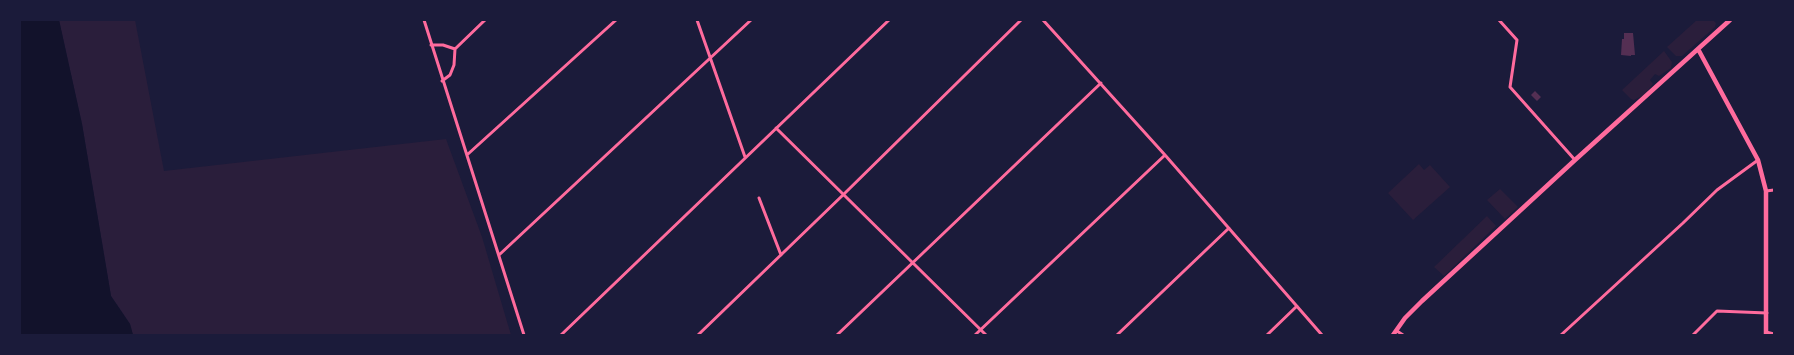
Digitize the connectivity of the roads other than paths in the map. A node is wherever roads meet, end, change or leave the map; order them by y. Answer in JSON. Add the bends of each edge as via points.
{"nodes":[{"id":1,"x":424,"y":20,"type":"edge"},
{"id":2,"x":485,"y":20,"type":"edge"},
{"id":3,"x":616,"y":20,"type":"edge"},
{"id":4,"x":698,"y":20,"type":"edge"},
{"id":5,"x":751,"y":20,"type":"edge"},
{"id":6,"x":889,"y":20,"type":"edge"},
{"id":7,"x":1021,"y":20,"type":"edge"},
{"id":8,"x":1043,"y":20,"type":"edge"},
{"id":9,"x":1499,"y":20,"type":"edge"},
{"id":10,"x":1730,"y":20,"type":"edge"},
{"id":11,"x":431,"y":45,"type":"junction"},
{"id":12,"x":455,"y":49,"type":"junction"},
{"id":13,"x":1698,"y":49,"type":"junction"},
{"id":14,"x":710,"y":58,"type":"junction"},
{"id":15,"x":442,"y":81,"type":"junction"},
{"id":16,"x":1101,"y":83,"type":"junction"},
{"id":17,"x":776,"y":128,"type":"junction"},
{"id":18,"x":468,"y":154,"type":"junction"},
{"id":19,"x":1164,"y":155,"type":"junction"},
{"id":20,"x":745,"y":157,"type":"junction"},
{"id":21,"x":1576,"y":160,"type":"junction"},
{"id":22,"x":1758,"y":160,"type":"junction"},
{"id":23,"x":1774,"y":190,"type":"edge"},
{"id":24,"x":1766,"y":191,"type":"junction"},
{"id":25,"x":844,"y":194,"type":"junction"},
{"id":26,"x":759,"y":198,"type":"dead end"},
{"id":27,"x":1229,"y":228,"type":"junction"},
{"id":28,"x":499,"y":255,"type":"junction"},
{"id":29,"x":781,"y":255,"type":"junction"},
{"id":30,"x":913,"y":262,"type":"junction"},
{"id":31,"x":1297,"y":306,"type":"junction"},
{"id":32,"x":1767,"y":313,"type":"junction"},
{"id":33,"x":981,"y":330,"type":"junction"},
{"id":34,"x":1395,"y":333,"type":"edge"},
{"id":35,"x":1766,"y":334,"type":"edge"},
{"id":36,"x":1774,"y":334,"type":"edge"},
{"id":37,"x":524,"y":335,"type":"edge"},
{"id":38,"x":561,"y":335,"type":"edge"},
{"id":39,"x":698,"y":335,"type":"edge"},
{"id":40,"x":837,"y":335,"type":"edge"},
{"id":41,"x":975,"y":335,"type":"edge"},
{"id":42,"x":986,"y":335,"type":"edge"},
{"id":43,"x":1117,"y":335,"type":"edge"},
{"id":44,"x":1267,"y":335,"type":"edge"},
{"id":45,"x":1322,"y":335,"type":"edge"},
{"id":46,"x":1403,"y":335,"type":"edge"},
{"id":47,"x":1561,"y":335,"type":"edge"},
{"id":48,"x":1693,"y":335,"type":"edge"}],
"edges":[{"from":1,"to":11,"type":"street"},
{"from":2,"to":12,"type":"street"},
{"from":3,"to":18,"type":"street"},
{"from":4,"to":14,"type":"street"},
{"from":5,"to":14,"type":"street"},
{"from":6,"to":17,"type":"street"},
{"from":7,"to":25,"type":"street"},
{"from":8,"to":16,"type":"street"},
{"from":9,"to":21,"type":"street","via":[[1517,40],[1510,87]]},
{"from":10,"to":13,"type":"main road"},
{"from":11,"to":12,"type":"street"},
{"from":11,"to":15,"type":"street"},
{"from":12,"to":15,"type":"street","via":[[454,65],[450,75]]},
{"from":13,"to":21,"type":"main road"},
{"from":13,"to":22,"type":"main road"},
{"from":14,"to":20,"type":"street"},
{"from":14,"to":28,"type":"street"},
{"from":15,"to":18,"type":"street"},
{"from":16,"to":19,"type":"street"},
{"from":16,"to":30,"type":"street"},
{"from":17,"to":20,"type":"street"},
{"from":17,"to":25,"type":"street"},
{"from":18,"to":28,"type":"street"},
{"from":19,"to":27,"type":"street"},
{"from":19,"to":33,"type":"street"},
{"from":20,"to":38,"type":"street"},
{"from":21,"to":34,"type":"main road","via":[[1422,301],[1405,318]]},
{"from":22,"to":24,"type":"main road"},
{"from":22,"to":47,"type":"street","via":[[1717,190]]},
{"from":23,"to":24,"type":"street"},
{"from":24,"to":32,"type":"main road"},
{"from":25,"to":29,"type":"street"},
{"from":25,"to":30,"type":"street"},
{"from":26,"to":29,"type":"street"},
{"from":27,"to":31,"type":"street"},
{"from":27,"to":43,"type":"street"},
{"from":28,"to":37,"type":"street"},
{"from":29,"to":39,"type":"street"},
{"from":30,"to":33,"type":"street"},
{"from":30,"to":40,"type":"street"},
{"from":31,"to":44,"type":"street"},
{"from":31,"to":45,"type":"street"},
{"from":32,"to":35,"type":"main road"},
{"from":32,"to":48,"type":"street","via":[[1717,312]]},
{"from":33,"to":41,"type":"street"},
{"from":33,"to":42,"type":"street"},
{"from":34,"to":46,"type":"street"},
{"from":35,"to":36,"type":"street"}]}
